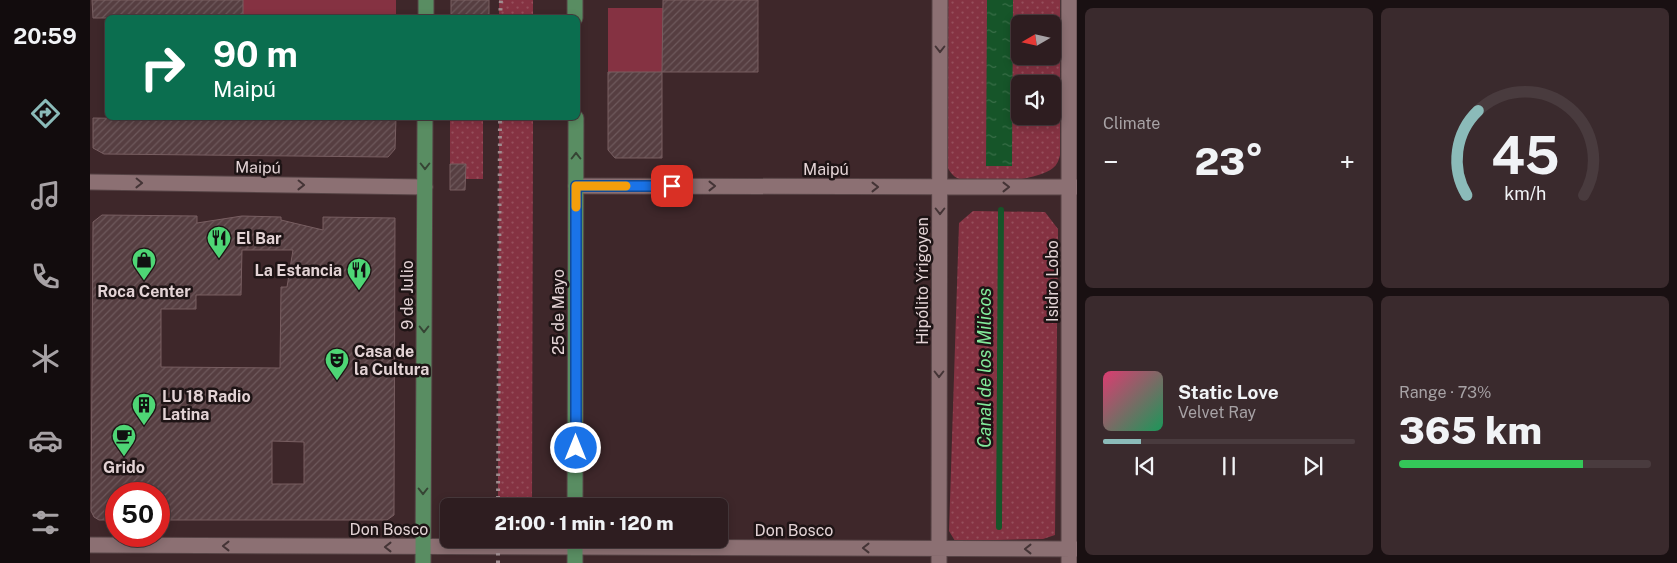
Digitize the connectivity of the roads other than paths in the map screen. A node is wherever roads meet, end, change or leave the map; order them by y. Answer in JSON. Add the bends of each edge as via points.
{"nodes":[{"id":1,"x":426,"y":0,"type":"edge"},
{"id":2,"x":575,"y":0,"type":"edge"},
{"id":3,"x":940,"y":0,"type":"edge"},
{"id":4,"x":1069,"y":0,"type":"edge"},
{"id":5,"x":426,"y":15,"type":"edge"},
{"id":6,"x":575,"y":15,"type":"edge"},
{"id":7,"x":425,"y":120,"type":"edge"},
{"id":8,"x":576,"y":120,"type":"edge"},
{"id":9,"x":90,"y":182,"type":"edge"},
{"id":10,"x":576,"y":186,"type":"junction"},
{"id":11,"x":425,"y":187,"type":"junction"},
{"id":12,"x":940,"y":187,"type":"junction"},
{"id":13,"x":1073,"y":188,"type":"edge"},
{"id":14,"x":575,"y":498,"type":"edge"},
{"id":15,"x":90,"y":545,"type":"edge"},
{"id":16,"x":423,"y":547,"type":"junction"},
{"id":17,"x":440,"y":547,"type":"edge"},
{"id":18,"x":575,"y":548,"type":"edge"},
{"id":19,"x":715,"y":548,"type":"edge"},
{"id":20,"x":1072,"y":554,"type":"edge"},
{"id":21,"x":939,"y":556,"type":"edge"},
{"id":22,"x":423,"y":563,"type":"edge"},
{"id":23,"x":575,"y":563,"type":"edge"}],
"edges":[{"from":1,"to":5,"type":"main road"},
{"from":2,"to":6,"type":"main road"},
{"from":3,"to":12,"type":"street","name":"Hipólito Yrigoyen","one_way":true},
{"from":4,"to":13,"type":"street","name":"Isidro Lobo"},
{"from":7,"to":11,"type":"main road","name":"9 de Julio","one_way":true},
{"from":10,"to":8,"type":"main road","name":"25 de Mayo","one_way":true},
{"from":9,"to":11,"type":"street","name":"Maipú","one_way":true},
{"from":10,"to":12,"type":"street","name":"Maipú","one_way":true},
{"from":10,"to":14,"type":"main road","name":"25 de Mayo"},
{"from":11,"to":16,"type":"main road","name":"9 de Julio","one_way":true},
{"from":12,"to":13,"type":"street","name":"Maipú","one_way":true},
{"from":12,"to":21,"type":"street","name":"Hipólito Yrigoyen","one_way":true},
{"from":13,"to":20,"type":"street","name":"Isidro Lobo"},
{"from":16,"to":15,"type":"street","name":"Don Bosco","one_way":true},
{"from":16,"to":17,"type":"street","name":"Don Bosco"},
{"from":16,"to":22,"type":"main road","name":"9 de Julio"},
{"from":18,"to":23,"type":"main road"},
{"from":21,"to":19,"type":"street","name":"Don Bosco","one_way":true},
{"from":20,"to":21,"type":"street","name":"Don Bosco","one_way":true}]}
